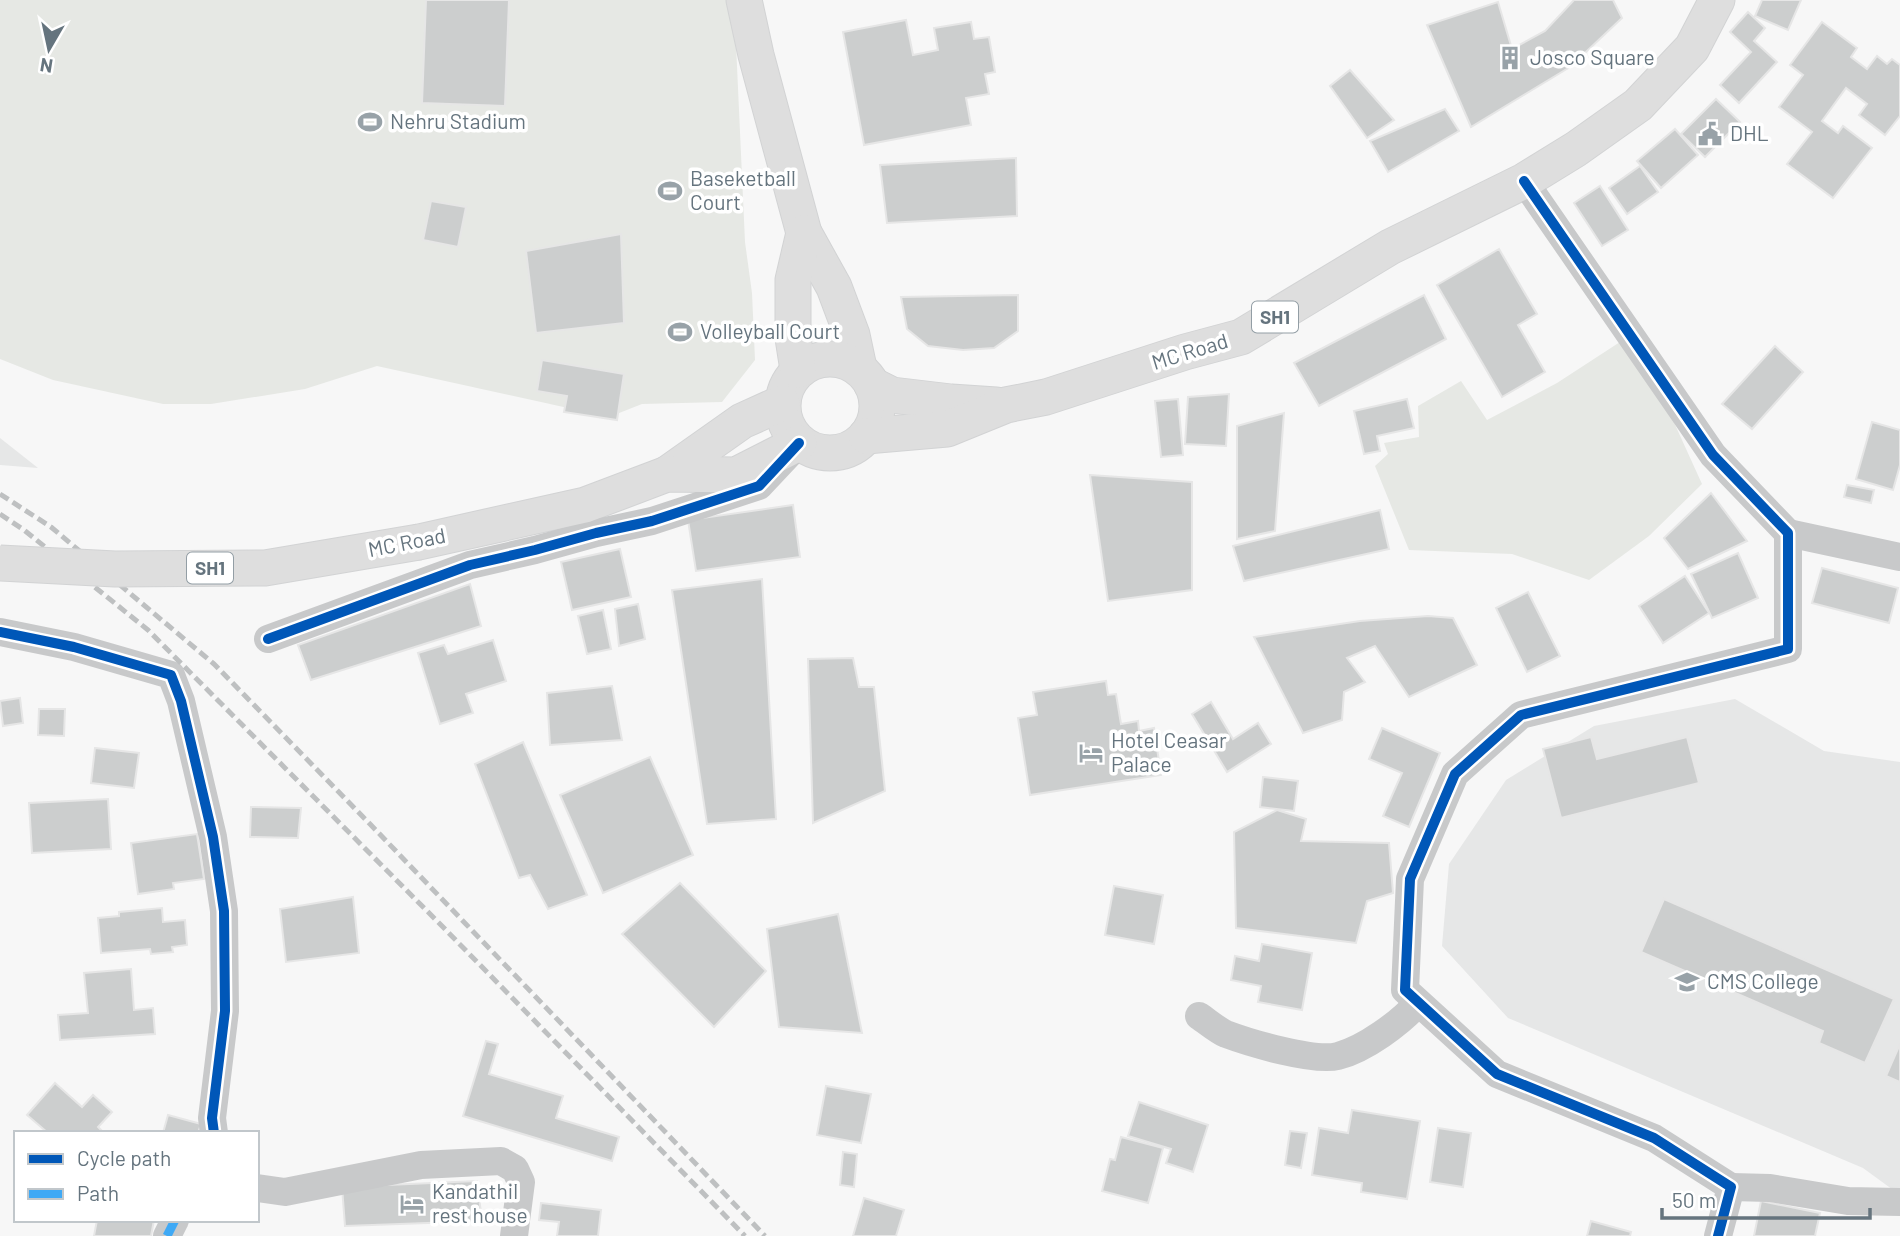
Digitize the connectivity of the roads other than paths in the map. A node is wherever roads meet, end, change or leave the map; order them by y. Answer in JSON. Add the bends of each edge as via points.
{"nodes":[{"id":1,"x":744,"y":0,"type":"edge"},
{"id":2,"x":1694,"y":0,"type":"edge"},
{"id":3,"x":1717,"y":0,"type":"edge"},
{"id":4,"x":1524,"y":181,"type":"junction"},
{"id":5,"x":804,"y":233,"type":"junction"},
{"id":6,"x":798,"y":370,"type":"junction"},
{"id":7,"x":866,"y":377,"type":"junction"},
{"id":8,"x":782,"y":403,"type":"junction"},
{"id":9,"x":1006,"y":405,"type":"junction"},
{"id":10,"x":866,"y":436,"type":"junction"},
{"id":11,"x":799,"y":443,"type":"junction"},
{"id":12,"x":667,"y":474,"type":"junction"},
{"id":13,"x":1788,"y":533,"type":"junction"},
{"id":14,"x":1900,"y":557,"type":"edge"},
{"id":15,"x":0,"y":563,"type":"edge"},
{"id":16,"x":1,"y":634,"type":"edge"},
{"id":17,"x":268,"y":639,"type":"dead end"},
{"id":18,"x":1418,"y":1003,"type":"junction"},
{"id":19,"x":1199,"y":1016,"type":"dead end"},
{"id":20,"x":214,"y":1131,"type":"edge"},
{"id":21,"x":1731,"y":1187,"type":"junction"},
{"id":22,"x":259,"y":1188,"type":"edge"},
{"id":23,"x":1900,"y":1202,"type":"edge"},
{"id":24,"x":514,"y":1236,"type":"edge"},
{"id":25,"x":1718,"y":1236,"type":"edge"}],
"edges":[{"from":1,"to":5,"type":"main road"},
{"from":2,"to":4,"type":"main road","name":"MC Road","number":"SH1","via":[[1636,82],[1567,136]]},
{"from":3,"to":4,"type":"main road","name":"MC Road","number":"SH1","via":[[1692,48],[1638,105]]},
{"from":4,"to":9,"type":"main road","name":"MC Road","number":"SH1","via":[[1390,247],[1241,337]]},
{"from":4,"to":13,"type":"street","via":[[1713,455]]},
{"from":5,"to":6,"type":"main road","via":[[793,280]]},
{"from":5,"to":7,"type":"main road","via":[[834,287]]},
{"from":6,"to":7,"type":"main road","via":[[828,358],[844,361]]},
{"from":6,"to":8,"type":"main road"},
{"from":7,"to":9,"type":"main road","via":[[892,395]]},
{"from":7,"to":10,"type":"main road","via":[[877,398],[873,425]]},
{"from":8,"to":11,"type":"main road","via":[[783,418]]},
{"from":8,"to":12,"type":"main road","via":[[742,421]]},
{"from":9,"to":10,"type":"main road","name":"MC Road","number":"SH1","via":[[947,429]]},
{"from":10,"to":11,"type":"main road","name":"MC Road","via":[[834,453]]},
{"from":11,"to":12,"type":"main road","name":"MC Road","number":"SH1","via":[[736,475]]},
{"from":11,"to":17,"type":"street","via":[[760,486],[652,522],[470,565]]},
{"from":12,"to":15,"type":"main road","name":"MC Road","number":"SH1","bridge":true,"via":[[585,505],[419,542],[265,568],[115,569]]},
{"from":13,"to":14,"type":"street"},
{"from":13,"to":18,"type":"street","via":[[1788,649],[1521,715],[1455,774],[1410,879],[1405,990]]},
{"from":16,"to":20,"type":"street","via":[[74,647],[171,675],[213,837],[224,911],[226,1010]]},
{"from":18,"to":19,"type":"street","via":[[1385,1032],[1337,1056],[1317,1057],[1269,1047],[1225,1033]]},
{"from":18,"to":21,"type":"street","via":[[1497,1074],[1654,1138]]},
{"from":21,"to":23,"type":"street","via":[[1770,1188],[1848,1201]]},
{"from":21,"to":25,"type":"street"},
{"from":22,"to":24,"type":"street","via":[[285,1192],[421,1165],[501,1161],[515,1169],[520,1182]]}]}
